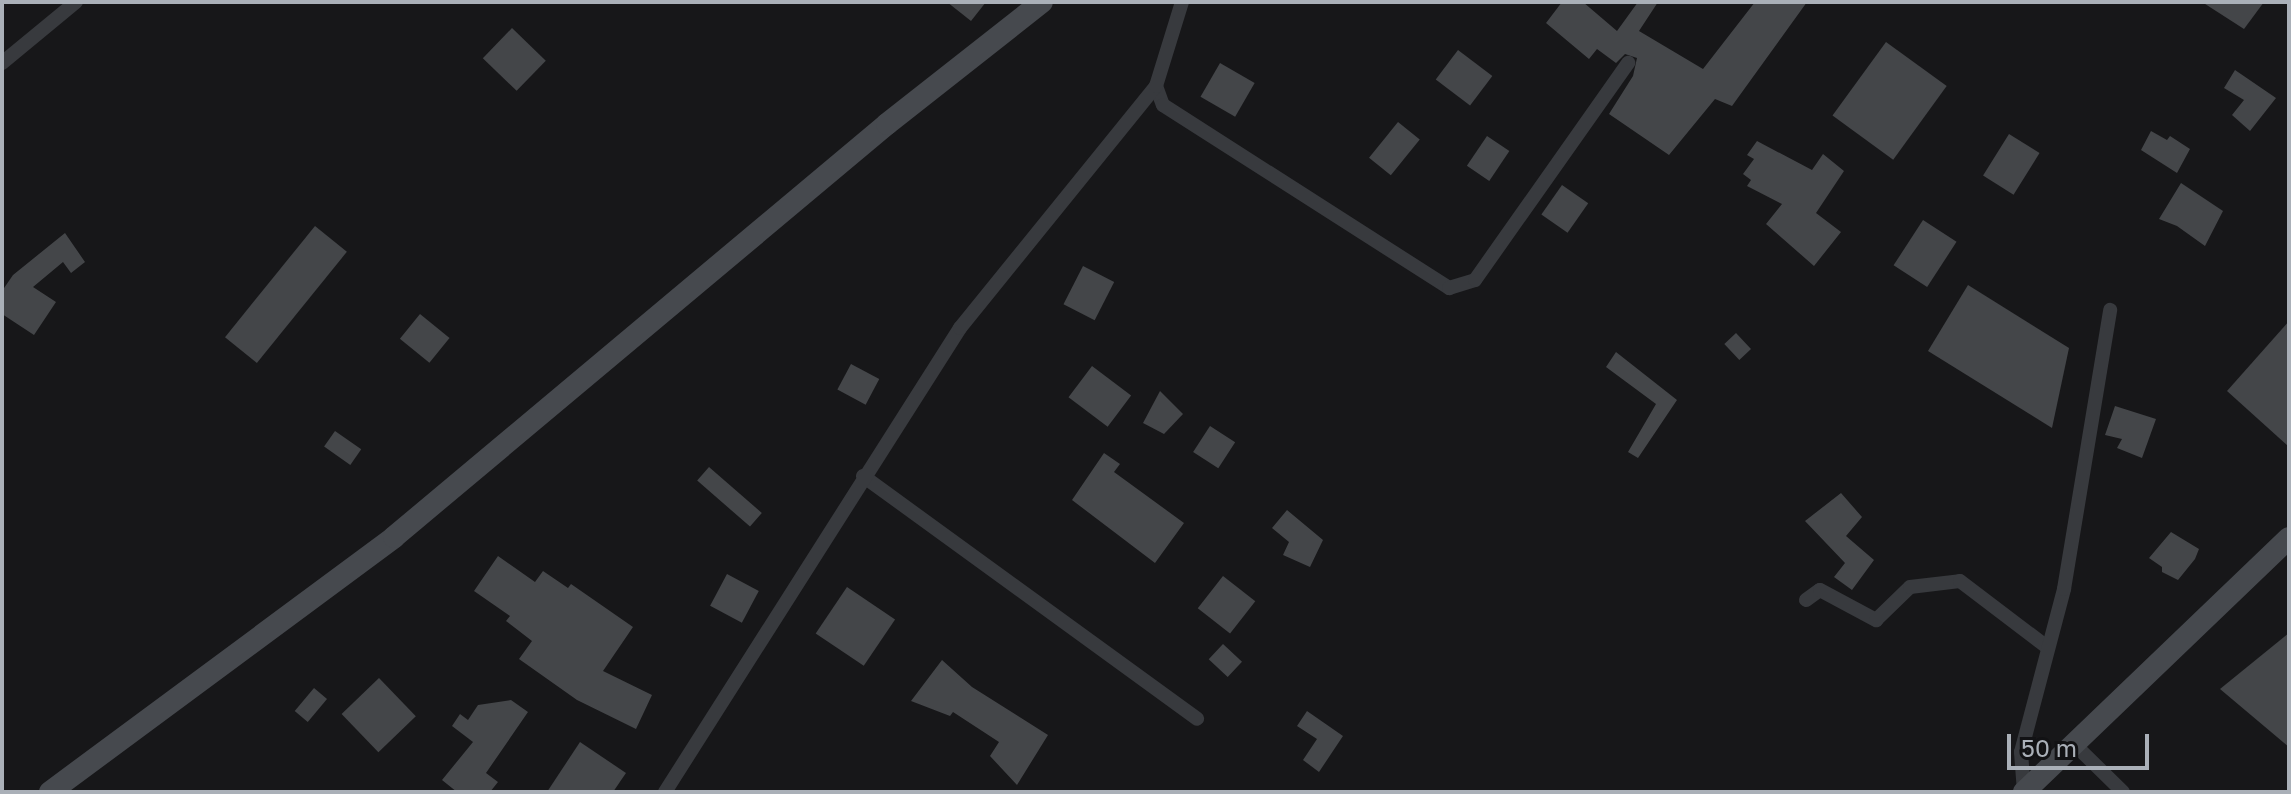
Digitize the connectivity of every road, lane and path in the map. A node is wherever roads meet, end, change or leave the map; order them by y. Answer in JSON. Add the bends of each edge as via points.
{"nodes":[{"id":1,"x":76,"y":2,"type":"edge"},
{"id":2,"x":1182,"y":2,"type":"edge"},
{"id":3,"x":1040,"y":3,"type":"edge"},
{"id":4,"x":2,"y":63,"type":"edge"},
{"id":5,"x":1628,"y":63,"type":"dead end"},
{"id":6,"x":1156,"y":86,"type":"junction"},
{"id":7,"x":2110,"y":310,"type":"dead end"},
{"id":8,"x":863,"y":476,"type":"junction"},
{"id":9,"x":2289,"y":538,"type":"edge"},
{"id":10,"x":1806,"y":600,"type":"dead end"},
{"id":11,"x":2047,"y":647,"type":"junction"},
{"id":12,"x":1197,"y":719,"type":"dead end"},
{"id":13,"x":2073,"y":743,"type":"junction"},
{"id":14,"x":50,"y":792,"type":"edge"},
{"id":15,"x":665,"y":792,"type":"edge"},
{"id":16,"x":2024,"y":792,"type":"edge"},
{"id":17,"x":2123,"y":792,"type":"edge"}],
"edges":[{"from":1,"to":4,"type":"street"},
{"from":2,"to":6,"type":"street"},
{"from":3,"to":14,"type":"street","via":[[887,124],[394,537]]},
{"from":5,"to":6,"type":"street","via":[[1475,280],[1449,288],[1163,105]]},
{"from":6,"to":8,"type":"street","via":[[960,328]]},
{"from":7,"to":11,"type":"street","via":[[2064,589]]},
{"from":8,"to":12,"type":"street"},
{"from":8,"to":15,"type":"street"},
{"from":9,"to":13,"type":"street"},
{"from":10,"to":11,"type":"street","via":[[1820,590],[1876,620],[1910,587],[1960,581]]},
{"from":11,"to":16,"type":"street","via":[[2021,752]]},
{"from":13,"to":16,"type":"street"},
{"from":13,"to":17,"type":"street"}]}
